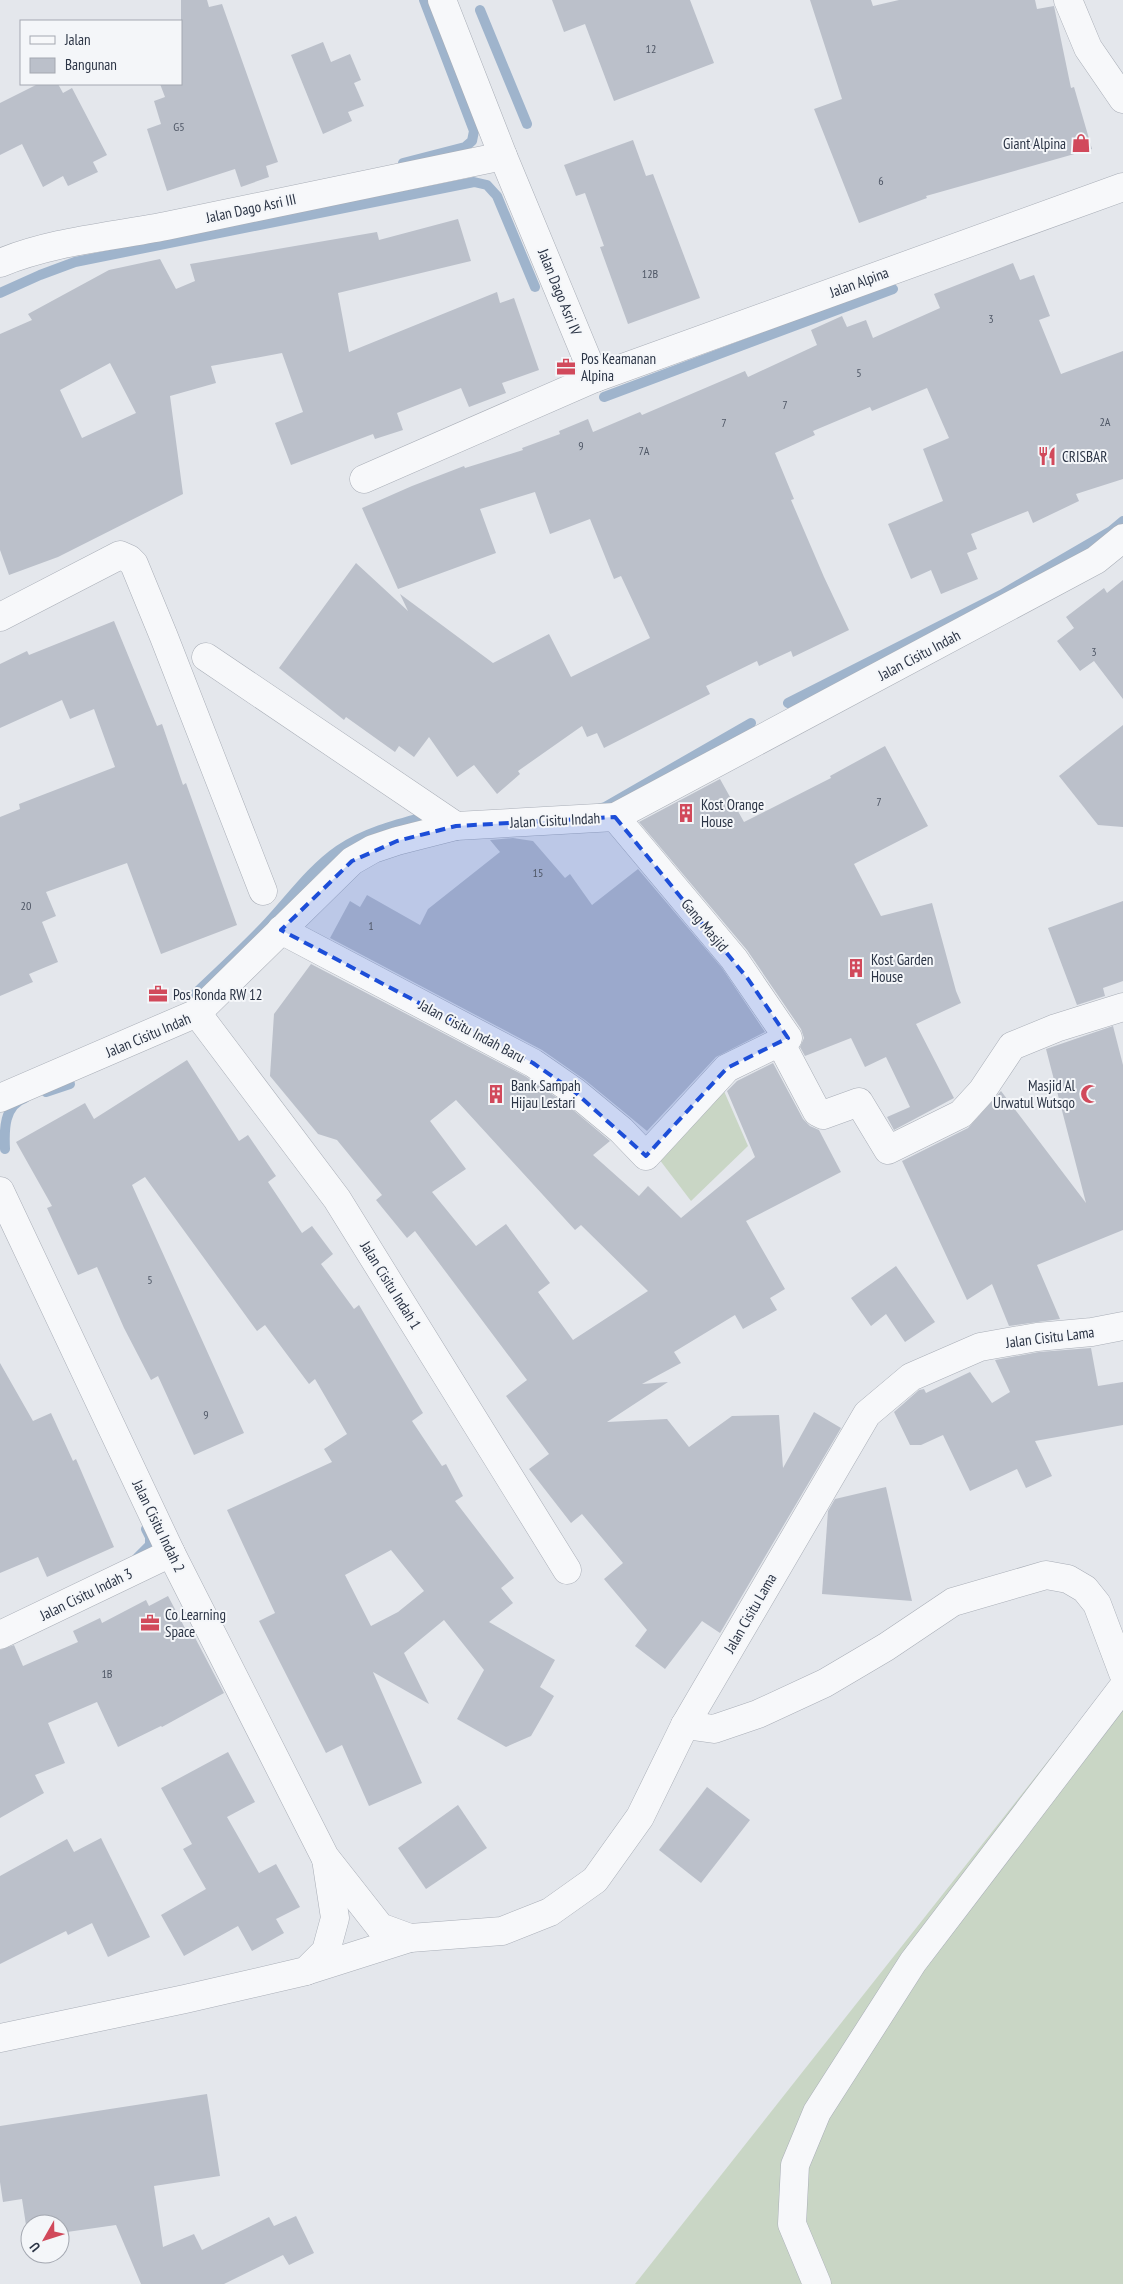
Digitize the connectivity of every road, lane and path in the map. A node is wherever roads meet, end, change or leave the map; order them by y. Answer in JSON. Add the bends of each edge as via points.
{"nodes":[{"id":1,"x":442,"y":0,"type":"edge"},
{"id":2,"x":1068,"y":0,"type":"edge"},
{"id":3,"x":1119,"y":86,"type":"edge"},
{"id":4,"x":503,"y":156,"type":"junction"},
{"id":5,"x":1123,"y":186,"type":"edge"},
{"id":6,"x":0,"y":263,"type":"edge"},
{"id":7,"x":595,"y":378,"type":"junction"},
{"id":8,"x":364,"y":479,"type":"dead end"},
{"id":9,"x":1123,"y":538,"type":"edge"},
{"id":10,"x":0,"y":617,"type":"edge"},
{"id":11,"x":206,"y":656,"type":"dead end"},
{"id":12,"x":615,"y":817,"type":"junction"},
{"id":13,"x":456,"y":826,"type":"junction"},
{"id":14,"x":263,"y":891,"type":"dead end"},
{"id":15,"x":281,"y":930,"type":"junction"},
{"id":16,"x":1123,"y":1007,"type":"edge"},
{"id":17,"x":197,"y":1013,"type":"junction"},
{"id":18,"x":784,"y":1040,"type":"junction"},
{"id":19,"x":0,"y":1098,"type":"edge"},
{"id":20,"x":0,"y":1191,"type":"edge"},
{"id":21,"x":1123,"y":1326,"type":"edge"},
{"id":22,"x":171,"y":1553,"type":"junction"},
{"id":23,"x":567,"y":1570,"type":"dead end"},
{"id":24,"x":0,"y":1635,"type":"edge"},
{"id":25,"x":1123,"y":1673,"type":"edge"},
{"id":26,"x":1123,"y":1687,"type":"edge"},
{"id":27,"x":685,"y":1725,"type":"junction"},
{"id":28,"x":325,"y":1857,"type":"junction"},
{"id":29,"x":410,"y":1938,"type":"junction"},
{"id":30,"x":306,"y":1971,"type":"junction"},
{"id":31,"x":0,"y":2038,"type":"edge"},
{"id":32,"x":817,"y":2284,"type":"edge"}],
"edges":[{"from":1,"to":4,"type":"street","name":"Jalan Dago Asri IV"},
{"from":2,"to":3,"type":"street","via":[[1088,48]]},
{"from":4,"to":6,"type":"street","name":"Jalan Dago Asri III","via":[[138,232],[62,244]]},
{"from":4,"to":7,"type":"street","name":"Jalan Dago Asri IV"},
{"from":5,"to":7,"type":"street","name":"Jalan Alpina"},
{"from":7,"to":8,"type":"street"},
{"from":9,"to":12,"type":"street","name":"Jalan Cisitu Indah","via":[[1096,560]]},
{"from":10,"to":14,"type":"street","via":[[120,555],[134,564]]},
{"from":11,"to":13,"type":"street"},
{"from":12,"to":13,"type":"street","name":"Jalan Cisitu Indah"},
{"from":12,"to":18,"type":"street","name":"Gang Masjid","via":[[734,959]]},
{"from":13,"to":15,"type":"street","name":"Jalan Cisitu Indah","via":[[373,849],[352,861]]},
{"from":15,"to":17,"type":"street","name":"Jalan Cisitu Indah"},
{"from":15,"to":18,"type":"street","name":"Jalan Cisitu Indah Baru","via":[[533,1063],[575,1092],[621,1130],[646,1156],[727,1068]]},
{"from":16,"to":18,"type":"street","name":"Gang Masjid","via":[[1012,1046],[982,1091],[961,1114],[888,1150],[859,1102],[823,1115],[817,1112]]},
{"from":17,"to":19,"type":"street","name":"Jalan Cisitu Indah"},
{"from":17,"to":23,"type":"street","name":"Jalan Cisitu Indah 1","via":[[337,1199]]},
{"from":20,"to":22,"type":"street","name":"Jalan Cisitu Indah 2"},
{"from":21,"to":27,"type":"street","name":"Jalan Cisitu Lama","via":[[980,1347],[911,1377],[866,1414]]},
{"from":22,"to":24,"type":"street","name":"Jalan Cisitu Indah 3"},
{"from":22,"to":28,"type":"street","name":"Jalan Cisitu Indah 2"},
{"from":25,"to":27,"type":"street","via":[[1097,1604],[1085,1589],[1068,1578],[1046,1575],[953,1602],[825,1683],[758,1714],[714,1728]]},
{"from":26,"to":32,"type":"street","via":[[913,1962],[817,2112],[795,2165],[792,2224]]},
{"from":27,"to":29,"type":"street","name":"Jalan Cisitu Lama","via":[[640,1817],[596,1880],[550,1912],[502,1931]]},
{"from":28,"to":29,"type":"street","via":[[380,1927]]},
{"from":28,"to":30,"type":"street","via":[[335,1918],[326,1951]]},
{"from":29,"to":30,"type":"street"},
{"from":30,"to":31,"type":"street"}]}
